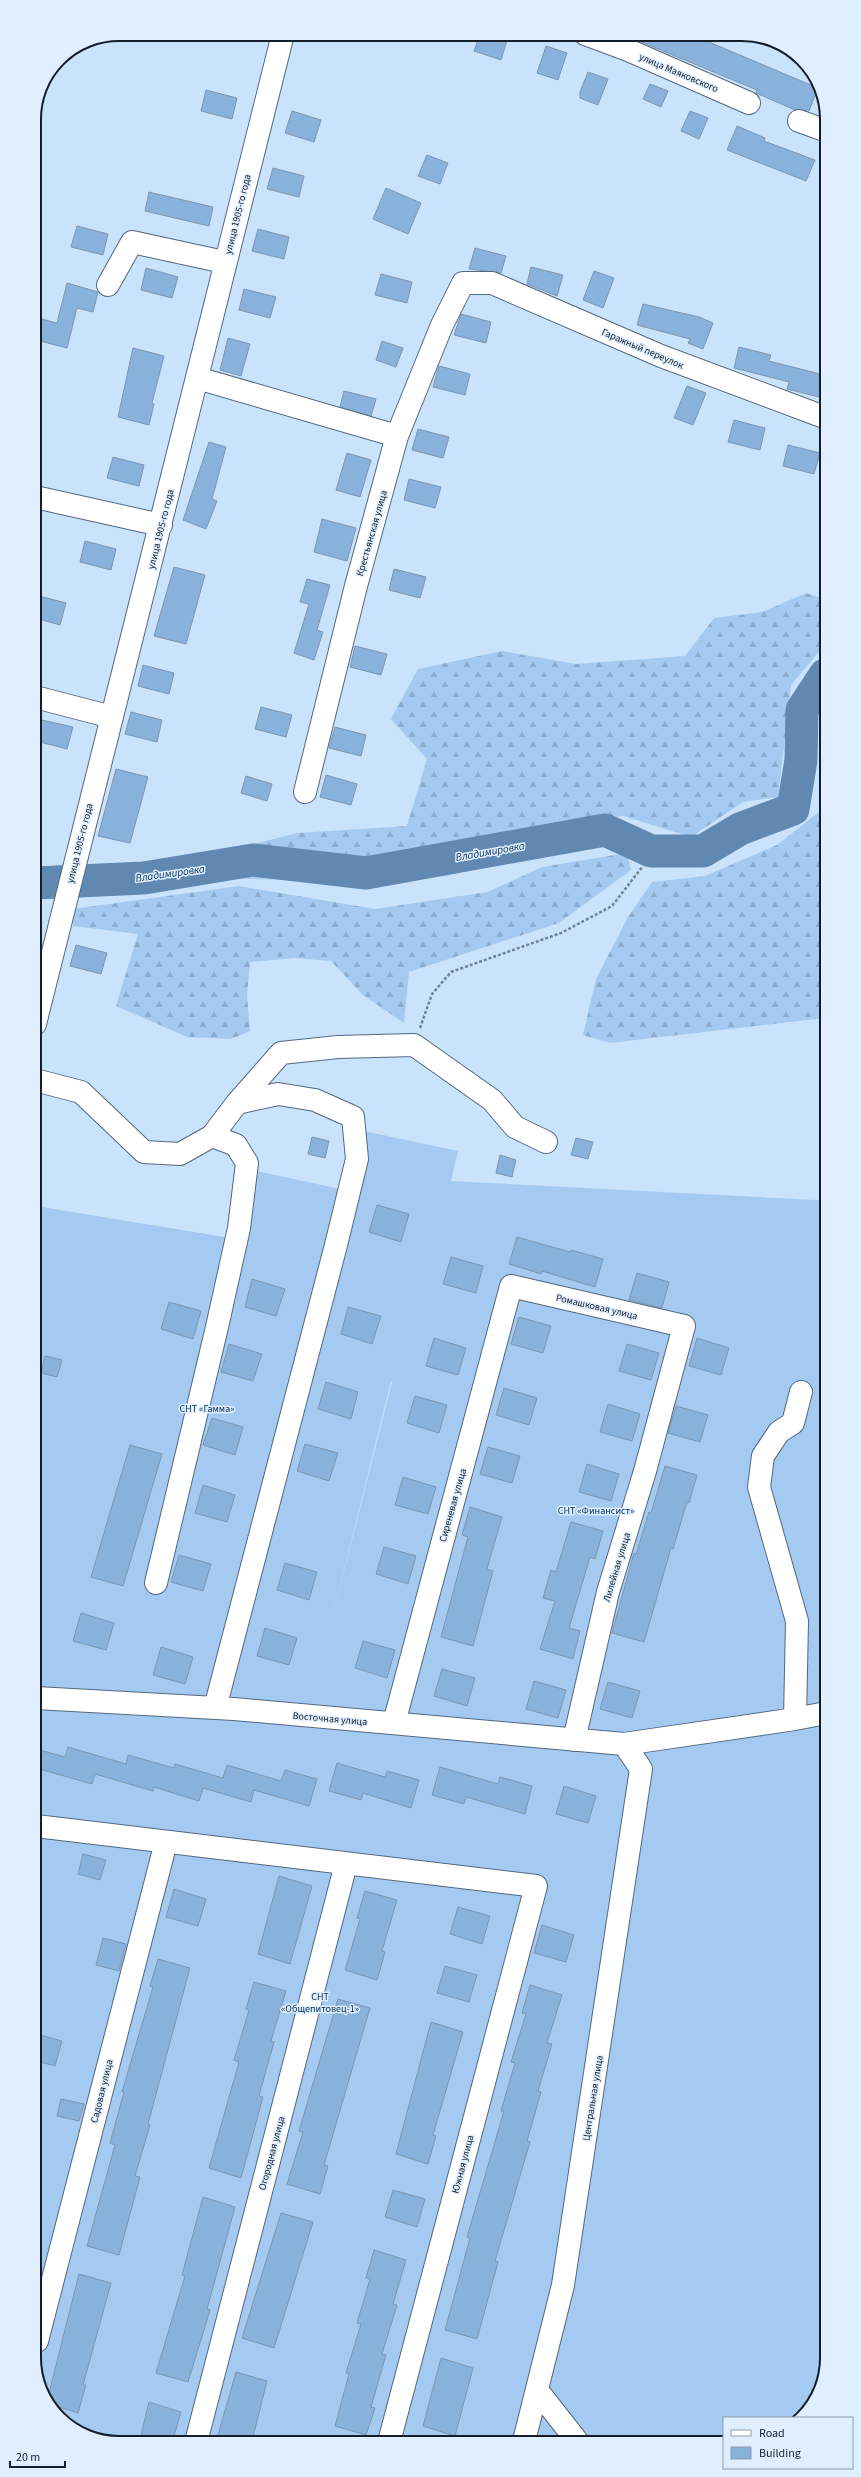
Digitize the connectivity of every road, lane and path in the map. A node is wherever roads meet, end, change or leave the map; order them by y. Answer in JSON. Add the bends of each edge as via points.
{"nodes":[{"id":1,"x":281,"y":41,"type":"edge"},
{"id":2,"x":602,"y":41,"type":"edge"},
{"id":3,"x":749,"y":103,"type":"dead end"},
{"id":4,"x":799,"y":121,"type":"dead end"},
{"id":5,"x":820,"y":129,"type":"edge"},
{"id":6,"x":224,"y":262,"type":"junction"},
{"id":7,"x":463,"y":283,"type":"joint"},
{"id":8,"x":108,"y":285,"type":"dead end"},
{"id":9,"x":196,"y":378,"type":"junction"},
{"id":10,"x":820,"y":416,"type":"edge"},
{"id":11,"x":397,"y":436,"type":"junction"},
{"id":12,"x":41,"y":498,"type":"edge"},
{"id":13,"x":161,"y":525,"type":"junction"},
{"id":14,"x":41,"y":699,"type":"edge"},
{"id":15,"x":112,"y":717,"type":"junction"},
{"id":16,"x":305,"y":792,"type":"dead end"},
{"id":17,"x":643,"y":866,"type":"dead end"},
{"id":18,"x":41,"y":999,"type":"edge"},
{"id":19,"x":414,"y":1046,"type":"junction"},
{"id":20,"x":41,"y":1082,"type":"edge"},
{"id":21,"x":237,"y":1103,"type":"junction"},
{"id":22,"x":212,"y":1136,"type":"junction"},
{"id":23,"x":546,"y":1142,"type":"dead end"},
{"id":24,"x":510,"y":1286,"type":"joint"},
{"id":25,"x":684,"y":1326,"type":"joint"},
{"id":26,"x":801,"y":1392,"type":"dead end"},
{"id":27,"x":156,"y":1583,"type":"dead end"},
{"id":28,"x":41,"y":1698,"type":"edge"},
{"id":29,"x":215,"y":1708,"type":"junction"},
{"id":30,"x":820,"y":1714,"type":"edge"},
{"id":31,"x":795,"y":1719,"type":"junction"},
{"id":32,"x":394,"y":1723,"type":"junction"},
{"id":33,"x":574,"y":1740,"type":"junction"},
{"id":34,"x":624,"y":1744,"type":"junction"},
{"id":35,"x":41,"y":1827,"type":"edge"},
{"id":36,"x":166,"y":1842,"type":"junction"},
{"id":37,"x":346,"y":1864,"type":"junction"},
{"id":38,"x":41,"y":2326,"type":"edge"},
{"id":39,"x":537,"y":2390,"type":"junction"},
{"id":40,"x":198,"y":2436,"type":"edge"},
{"id":41,"x":391,"y":2436,"type":"edge"},
{"id":42,"x":525,"y":2436,"type":"edge"},
{"id":43,"x":574,"y":2436,"type":"edge"}],
"edges":[{"from":1,"to":6,"type":"street","name":"улица 1905-го года"},
{"from":2,"to":3,"type":"street","name":"улица Маяковского"},
{"from":4,"to":5,"type":"street"},
{"from":6,"to":8,"type":"street","via":[[132,242]]},
{"from":6,"to":9,"type":"street","name":"улица 1905-го года"},
{"from":7,"to":10,"type":"street","name":"Гаражный переулок","via":[[492,283],[661,356]]},
{"from":7,"to":11,"type":"street","name":"Крестьянская улица","via":[[442,325]]},
{"from":9,"to":11,"type":"street"},
{"from":9,"to":13,"type":"street","name":"улица 1905-го года"},
{"from":11,"to":16,"type":"street","name":"Крестьянская улица","via":[[356,586]]},
{"from":12,"to":13,"type":"street"},
{"from":13,"to":15,"type":"street","name":"улица 1905-го года"},
{"from":14,"to":15,"type":"street"},
{"from":15,"to":18,"type":"street","name":"улица 1905-го года"},
{"from":17,"to":19,"type":"path","via":[[612,906],[561,933],[451,972],[432,994]]},
{"from":19,"to":21,"type":"street","via":[[338,1047],[281,1053]]},
{"from":19,"to":23,"type":"street","via":[[492,1100],[515,1127]]},
{"from":20,"to":22,"type":"street","via":[[82,1092],[144,1152],[180,1154]]},
{"from":21,"to":22,"type":"street"},
{"from":21,"to":29,"type":"street","via":[[278,1094],[315,1100],[353,1117],[357,1159]]},
{"from":22,"to":27,"type":"street","via":[[236,1145],[248,1163],[239,1228]]},
{"from":24,"to":25,"type":"street","name":"Ромашковая улица"},
{"from":24,"to":32,"type":"street","name":"Сиреневая улица"},
{"from":25,"to":33,"type":"street","name":"Лилейная улица","via":[[645,1471],[608,1592]]},
{"from":26,"to":31,"type":"street","via":[[793,1423],[779,1432],[763,1456],[759,1487],[796,1621]]},
{"from":28,"to":29,"type":"street","name":"Восточная улица"},
{"from":29,"to":32,"type":"street","name":"Восточная улица"},
{"from":30,"to":31,"type":"street","name":"Восточная улица"},
{"from":31,"to":34,"type":"street","name":"Восточная улица"},
{"from":32,"to":33,"type":"street","name":"Восточная улица"},
{"from":33,"to":34,"type":"street","name":"Восточная улица"},
{"from":34,"to":39,"type":"street","name":"Центральная улица","via":[[641,1768],[563,2285]]},
{"from":35,"to":36,"type":"street"},
{"from":36,"to":37,"type":"street"},
{"from":36,"to":38,"type":"street","name":"Садовая улица"},
{"from":37,"to":40,"type":"street","name":"Огородная улица"},
{"from":37,"to":41,"type":"street","name":"Южная улица","via":[[536,1886]]},
{"from":39,"to":42,"type":"street","name":"Центральная улица"},
{"from":39,"to":43,"type":"street"}]}
